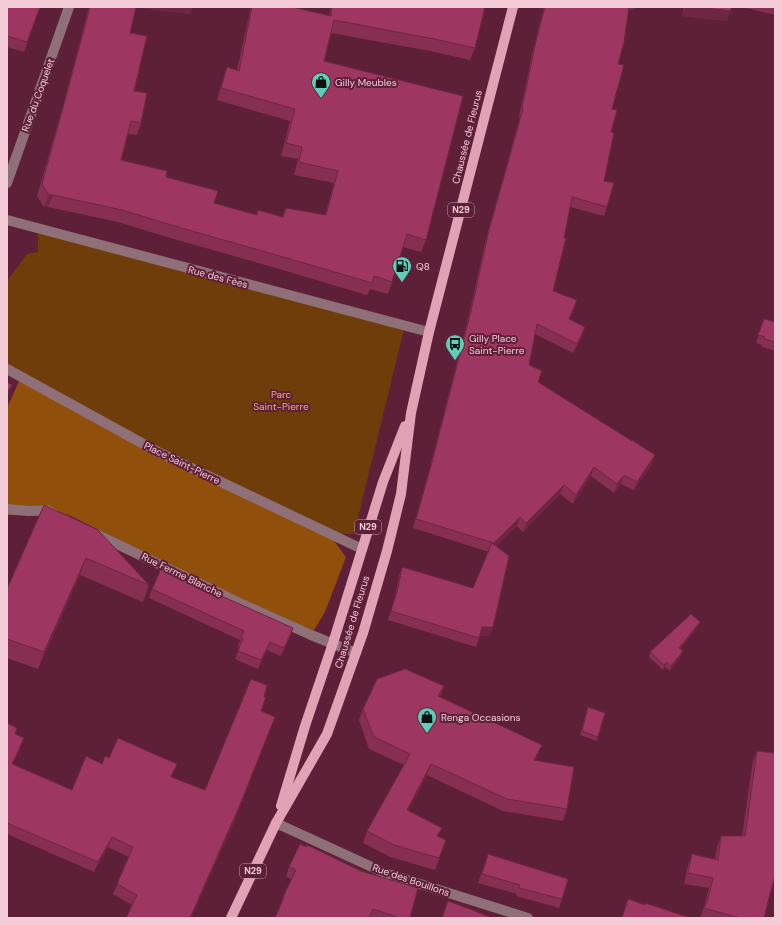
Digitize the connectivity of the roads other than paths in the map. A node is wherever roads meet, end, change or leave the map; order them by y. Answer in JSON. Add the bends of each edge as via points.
{"nodes":[{"id":1,"x":69,"y":7,"type":"edge"},
{"id":2,"x":513,"y":7,"type":"edge"},
{"id":3,"x":7,"y":183,"type":"edge"},
{"id":4,"x":7,"y":220,"type":"edge"},
{"id":5,"x":429,"y":332,"type":"junction"},
{"id":6,"x":7,"y":369,"type":"edge"},
{"id":7,"x":411,"y":413,"type":"junction"},
{"id":8,"x":7,"y":509,"type":"edge"},
{"id":9,"x":60,"y":517,"type":"edge"},
{"id":10,"x":85,"y":528,"type":"edge"},
{"id":11,"x":362,"y":549,"type":"junction"},
{"id":12,"x":333,"y":643,"type":"junction"},
{"id":13,"x":356,"y":653,"type":"junction"},
{"id":14,"x":276,"y":823,"type":"junction"},
{"id":15,"x":231,"y":918,"type":"edge"},
{"id":16,"x":528,"y":918,"type":"edge"}],
"edges":[{"from":1,"to":3,"type":"street","name":"Rue du Coquelet"},
{"from":2,"to":5,"type":"main road","name":"Chaussée de Fleurus","number":"N29"},
{"from":4,"to":5,"type":"street","name":"Rue des Fées"},
{"from":5,"to":7,"type":"main road","name":"Chaussée de Fleurus","number":"N29"},
{"from":6,"to":11,"type":"street","name":"Place Saint-Pierre","via":[[158,452]]},
{"from":7,"to":11,"type":"main road","name":"Chaussée de Fleurus","number":"N29","via":[[383,482]]},
{"from":7,"to":13,"type":"main road","name":"Chaussée de Fleurus","number":"N29","via":[[401,494],[387,551]]},
{"from":8,"to":9,"type":"street","via":[[47,510]]},
{"from":10,"to":12,"type":"street","name":"Rue Ferme Blanche","via":[[244,605]]},
{"from":11,"to":12,"type":"main road","name":"Chaussée de Fleurus","number":"N29"},
{"from":12,"to":13,"type":"street","name":"Rue Ferme Blanche"},
{"from":12,"to":14,"type":"main road","name":"Chaussée de Fleurus","number":"N29"},
{"from":13,"to":14,"type":"main road","name":"Chaussée de Fleurus","number":"N29","via":[[327,734]]},
{"from":14,"to":15,"type":"main road","name":"Chaussée de Fleurus","number":"N29"},
{"from":14,"to":16,"type":"street","name":"Rue des Bouillons","via":[[385,873]]}]}
